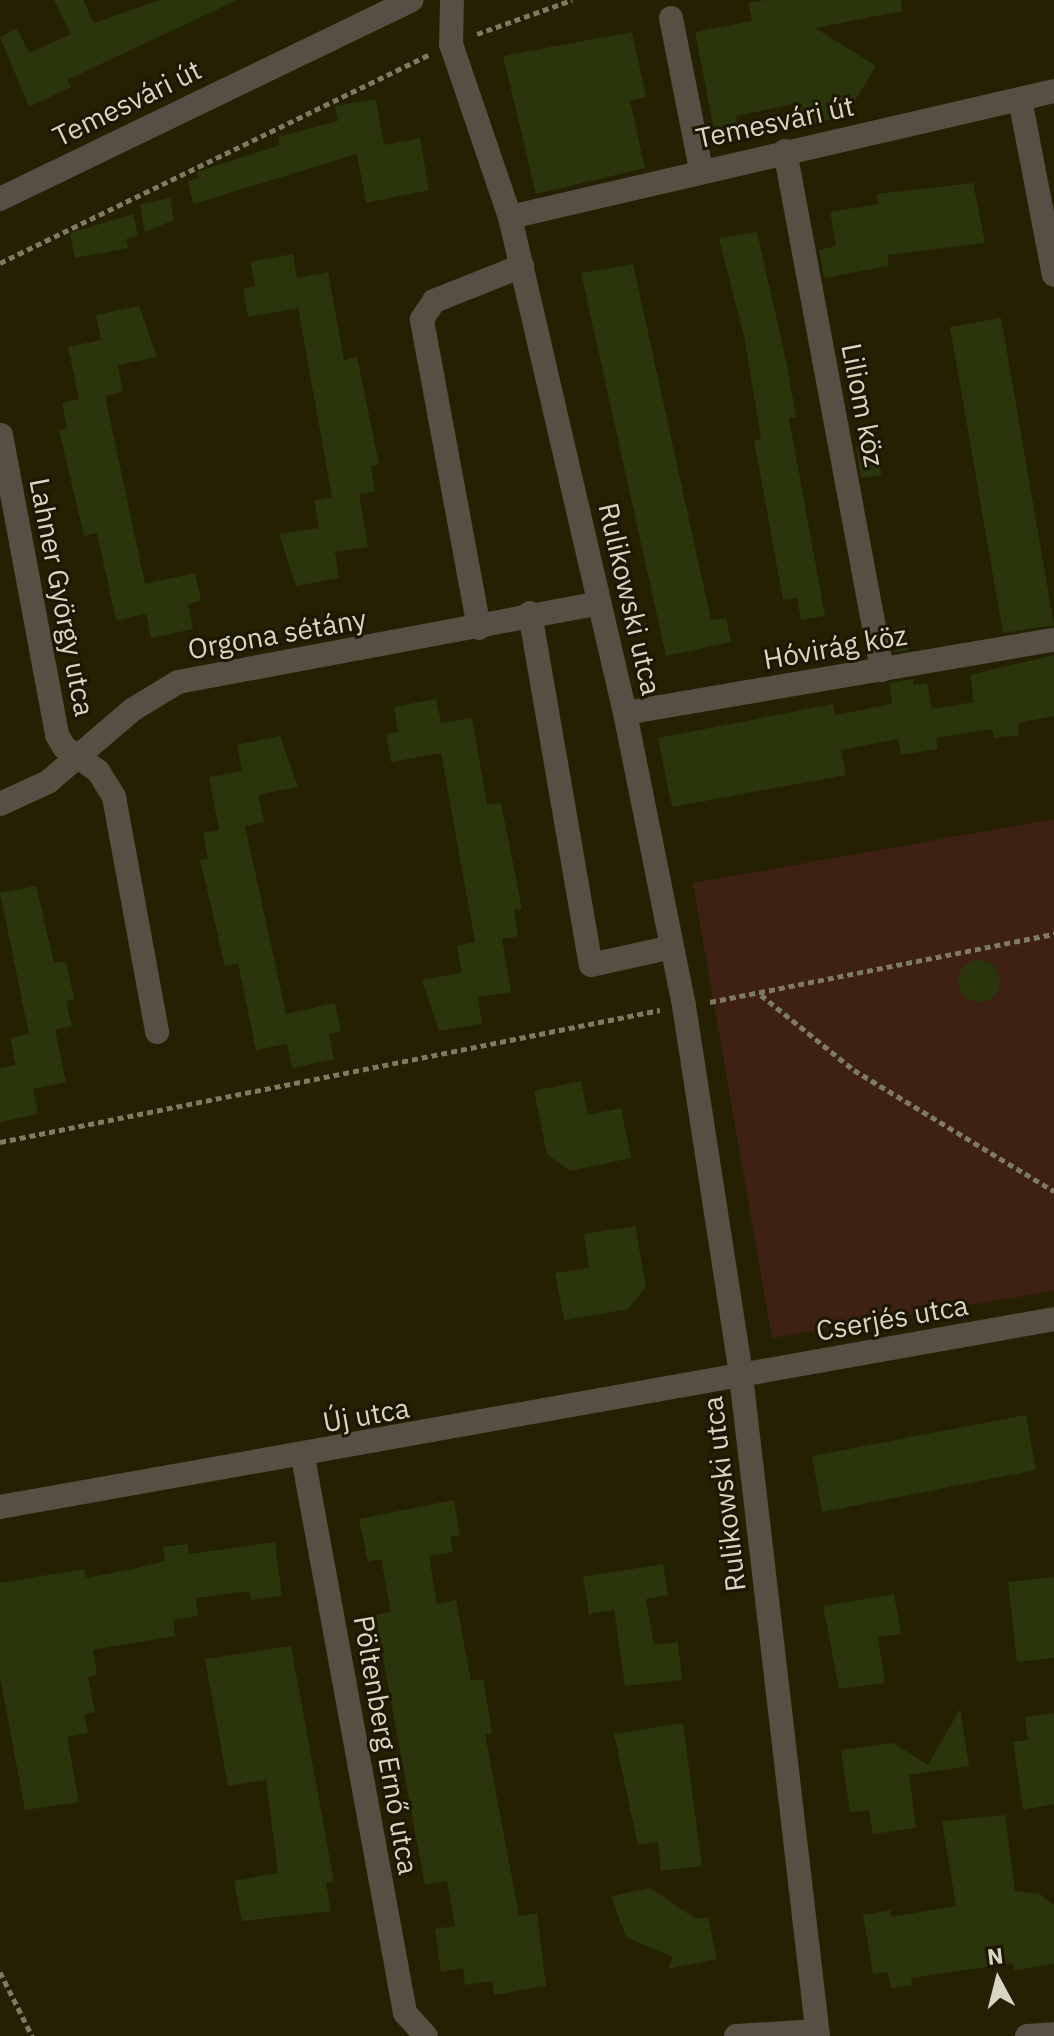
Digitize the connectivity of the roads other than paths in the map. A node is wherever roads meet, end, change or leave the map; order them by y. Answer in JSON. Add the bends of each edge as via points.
{"nodes":[{"id":1,"x":411,"y":0,"type":"edge"},
{"id":2,"x":452,"y":0,"type":"edge"},
{"id":3,"x":671,"y":18,"type":"dead end"},
{"id":4,"x":1054,"y":91,"type":"edge"},
{"id":5,"x":1020,"y":99,"type":"junction"},
{"id":6,"x":785,"y":151,"type":"junction"},
{"id":7,"x":701,"y":169,"type":"junction"},
{"id":8,"x":0,"y":199,"type":"edge"},
{"id":9,"x":510,"y":217,"type":"junction"},
{"id":10,"x":522,"y":266,"type":"junction"},
{"id":11,"x":1054,"y":275,"type":"edge"},
{"id":12,"x":1,"y":435,"type":"edge"},
{"id":13,"x":600,"y":603,"type":"junction"},
{"id":14,"x":530,"y":613,"type":"junction"},
{"id":15,"x":479,"y":628,"type":"junction"},
{"id":16,"x":1054,"y":640,"type":"edge"},
{"id":17,"x":882,"y":670,"type":"junction"},
{"id":18,"x":625,"y":713,"type":"junction"},
{"id":19,"x":79,"y":756,"type":"junction"},
{"id":20,"x":0,"y":804,"type":"edge"},
{"id":21,"x":672,"y":947,"type":"junction"},
{"id":22,"x":157,"y":1032,"type":"dead end"},
{"id":23,"x":1054,"y":1319,"type":"edge"},
{"id":24,"x":741,"y":1376,"type":"junction"},
{"id":25,"x":303,"y":1457,"type":"junction"},
{"id":26,"x":0,"y":1507,"type":"edge"},
{"id":27,"x":818,"y":2034,"type":"edge"},
{"id":28,"x":1054,"y":2034,"type":"edge"},
{"id":29,"x":426,"y":2036,"type":"edge"},
{"id":30,"x":736,"y":2036,"type":"edge"},
{"id":31,"x":1027,"y":2036,"type":"edge"}],
"edges":[{"from":1,"to":8,"type":"street","name":"Temesvári út"},
{"from":2,"to":9,"type":"street","name":"Rulikowski utca","via":[[451,44]]},
{"from":3,"to":7,"type":"street"},
{"from":4,"to":5,"type":"street","name":"Temesvári út"},
{"from":5,"to":6,"type":"street","name":"Temesvári út"},
{"from":5,"to":11,"type":"street"},
{"from":6,"to":7,"type":"street","name":"Temesvári út"},
{"from":6,"to":17,"type":"street","name":"Liliom köz"},
{"from":7,"to":9,"type":"street","name":"Temesvári út"},
{"from":9,"to":10,"type":"street","name":"Rulikowski utca"},
{"from":10,"to":13,"type":"street","name":"Rulikowski utca"},
{"from":10,"to":15,"type":"street","via":[[434,301],[422,319]]},
{"from":12,"to":19,"type":"street","name":"Lahner György utca","via":[[57,735]]},
{"from":13,"to":14,"type":"street","name":"Orgona sétány"},
{"from":13,"to":18,"type":"street","name":"Rulikowski utca"},
{"from":14,"to":15,"type":"street","name":"Orgona sétány"},
{"from":14,"to":21,"type":"street","via":[[591,965]]},
{"from":15,"to":19,"type":"street","name":"Orgona sétány","via":[[178,682],[132,710]]},
{"from":16,"to":17,"type":"street","name":"Hóvirág köz"},
{"from":17,"to":18,"type":"street","name":"Hóvirág köz"},
{"from":18,"to":21,"type":"street","name":"Rulikowski utca"},
{"from":19,"to":20,"type":"street","name":"Orgona sétány","via":[[48,782]]},
{"from":19,"to":22,"type":"street","name":"Lahner György utca","via":[[98,771],[114,797]]},
{"from":21,"to":24,"type":"street","name":"Rulikowski utca"},
{"from":23,"to":24,"type":"street","name":"Cserjés utca"},
{"from":24,"to":25,"type":"street","name":"Új utca"},
{"from":24,"to":27,"type":"street","name":"Rulikowski utca"},
{"from":25,"to":26,"type":"street","name":"Új utca"},
{"from":25,"to":29,"type":"street","name":"Pöltenberg Ernő utca","via":[[405,2013]]},
{"from":27,"to":30,"type":"street"},
{"from":28,"to":31,"type":"street"}]}
